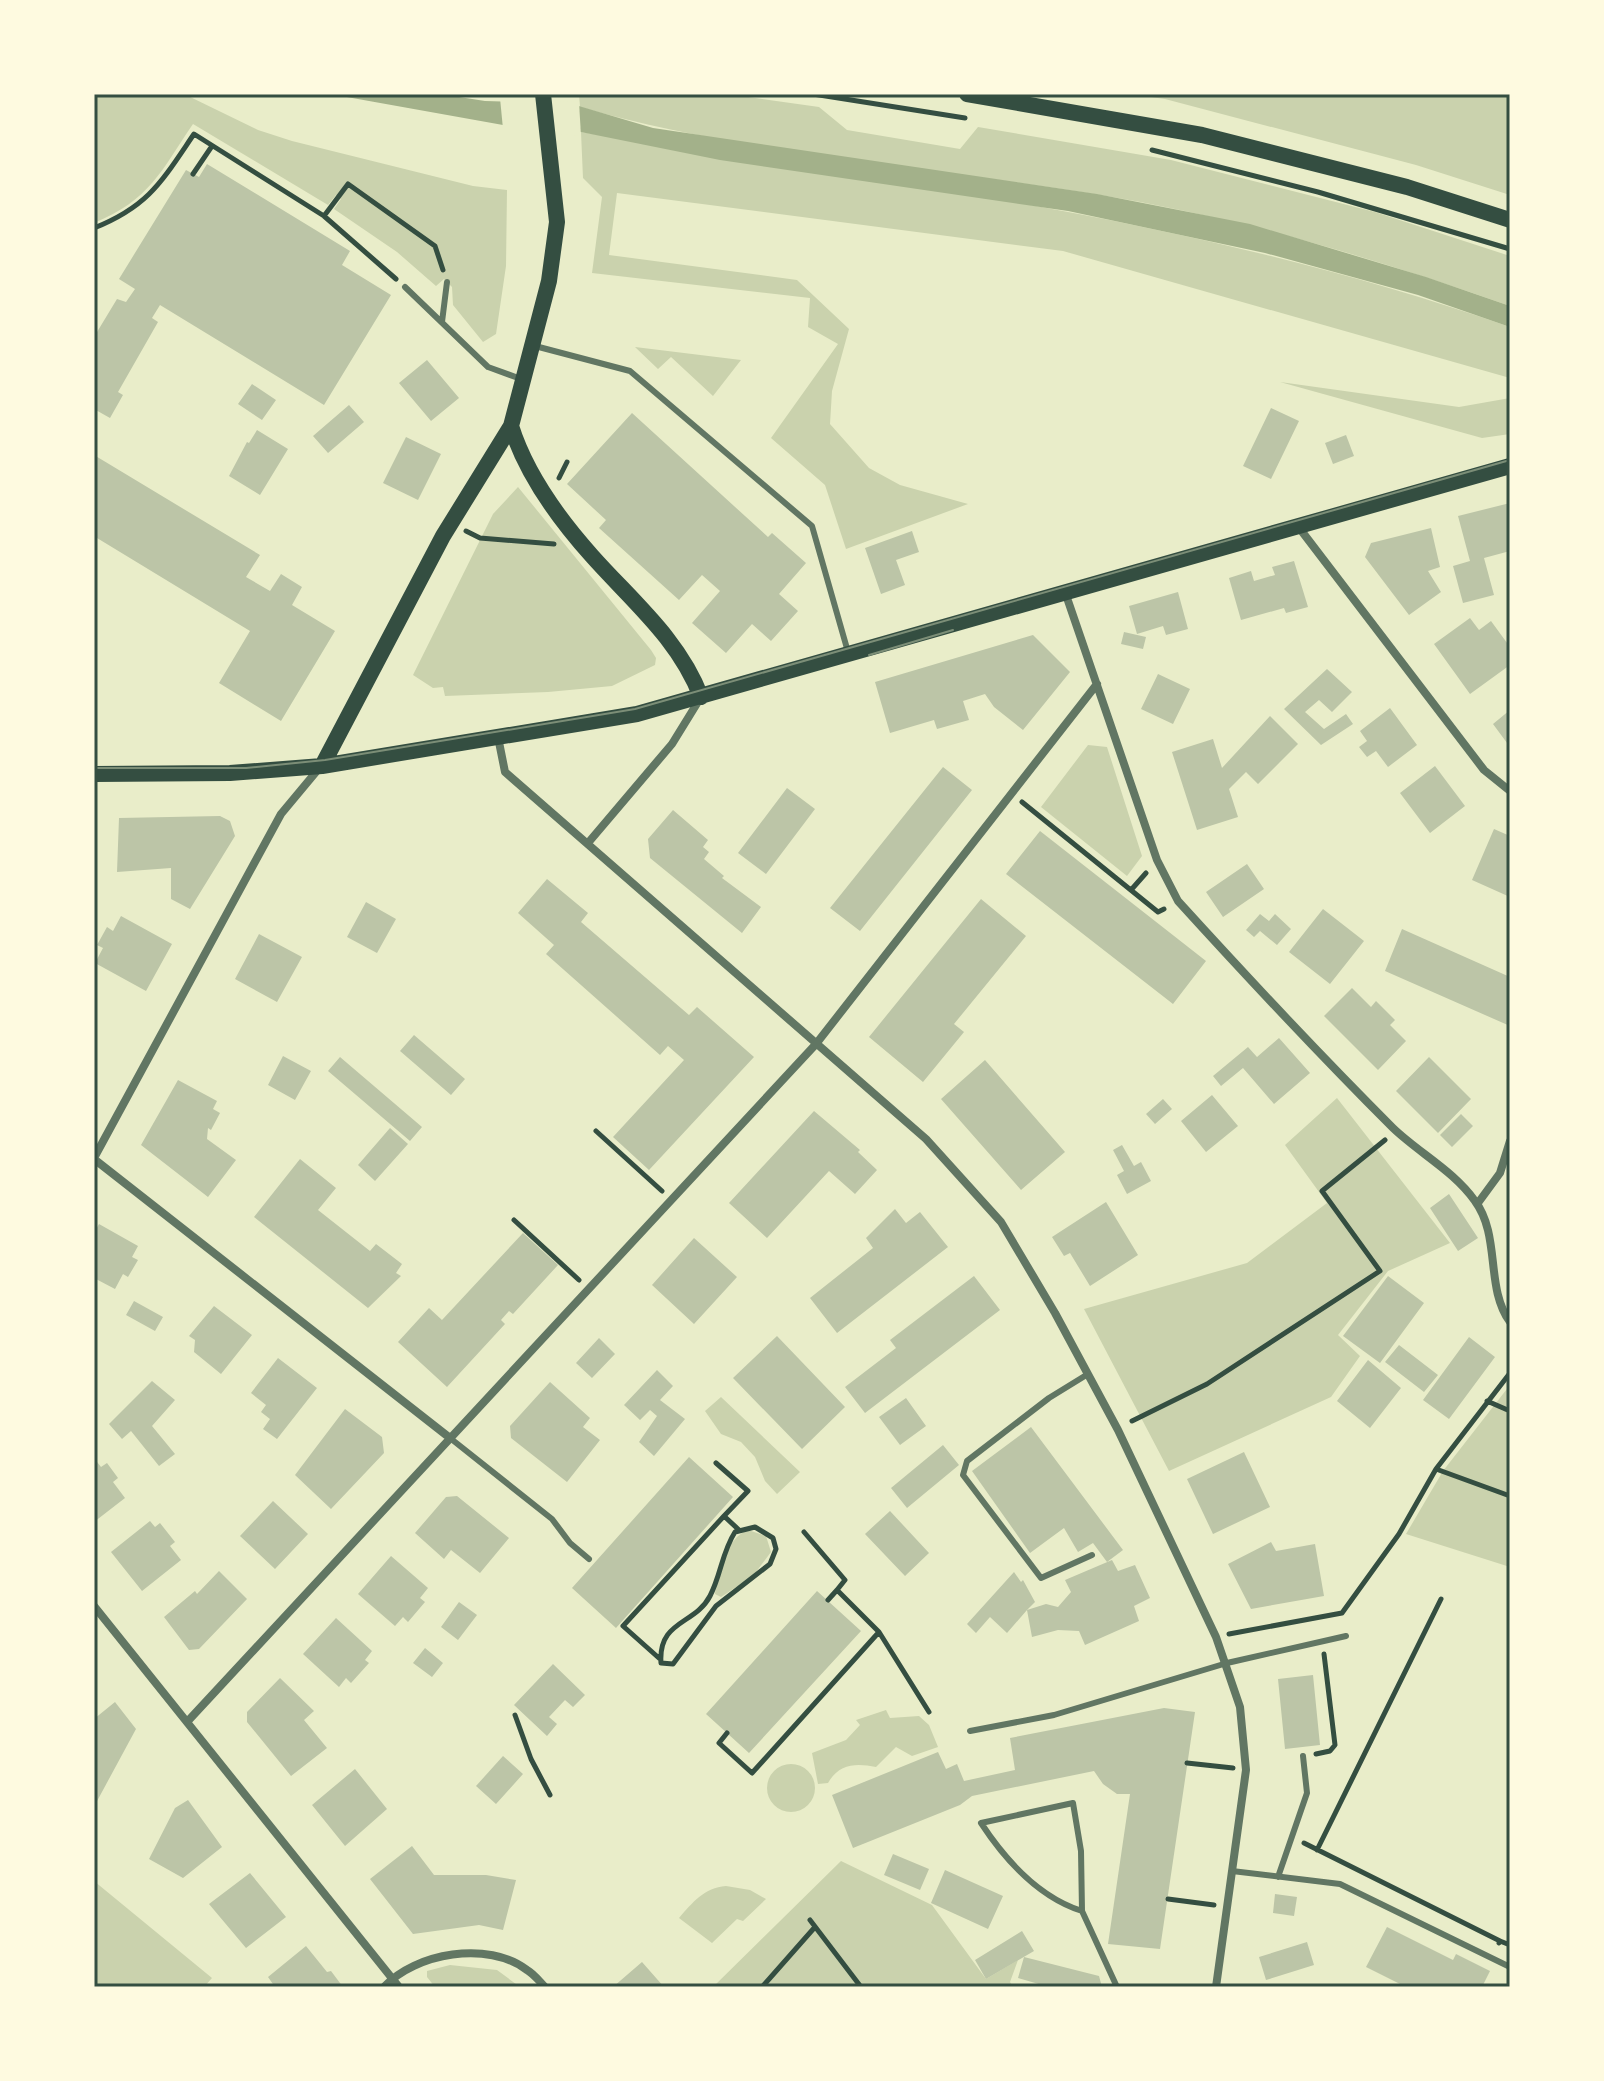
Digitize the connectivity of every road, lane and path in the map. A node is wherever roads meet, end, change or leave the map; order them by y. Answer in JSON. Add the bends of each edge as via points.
{"nodes":[{"id":1,"x":543,"y":94,"type":"edge"},
{"id":2,"x":813,"y":94,"type":"edge"},
{"id":3,"x":967,"y":94,"type":"edge"},
{"id":4,"x":974,"y":119,"type":"dead end"},
{"id":5,"x":212,"y":146,"type":"junction"},
{"id":6,"x":1143,"y":148,"type":"dead end"},
{"id":7,"x":193,"y":174,"type":"dead end"},
{"id":8,"x":324,"y":216,"type":"junction"},
{"id":9,"x":1510,"y":220,"type":"edge"},
{"id":10,"x":94,"y":228,"type":"edge"},
{"id":11,"x":1510,"y":249,"type":"edge"},
{"id":12,"x":447,"y":282,"type":"joint"},
{"id":13,"x":405,"y":287,"type":"joint"},
{"id":14,"x":442,"y":322,"type":"junction"},
{"id":15,"x":534,"y":345,"type":"junction"},
{"id":16,"x":525,"y":381,"type":"junction"},
{"id":17,"x":511,"y":426,"type":"junction"},
{"id":18,"x":1510,"y":466,"type":"edge"},
{"id":19,"x":451,"y":523,"type":"junction"},
{"id":20,"x":1297,"y":525,"type":"junction"},
{"id":21,"x":577,"y":539,"type":"junction"},
{"id":22,"x":1065,"y":592,"type":"junction"},
{"id":23,"x":849,"y":655,"type":"junction"},
{"id":24,"x":1097,"y":684,"type":"junction"},
{"id":25,"x":701,"y":697,"type":"junction"},
{"id":26,"x":498,"y":737,"type":"junction"},
{"id":27,"x":322,"y":766,"type":"junction"},
{"id":28,"x":94,"y":774,"type":"edge"},
{"id":29,"x":1510,"y":791,"type":"edge"},
{"id":30,"x":1011,"y":794,"type":"junction"},
{"id":31,"x":588,"y":843,"type":"junction"},
{"id":32,"x":1178,"y":901,"type":"junction"},
{"id":33,"x":816,"y":1044,"type":"junction"},
{"id":34,"x":596,"y":1131,"type":"dead end"},
{"id":35,"x":1396,"y":1131,"type":"junction"},
{"id":36,"x":1510,"y":1141,"type":"edge"},
{"id":37,"x":94,"y":1158,"type":"edge"},
{"id":38,"x":1500,"y":1173,"type":"junction"},
{"id":39,"x":1510,"y":1178,"type":"edge"},
{"id":40,"x":671,"y":1199,"type":"junction"},
{"id":41,"x":1478,"y":1203,"type":"junction"},
{"id":42,"x":514,"y":1220,"type":"dead end"},
{"id":43,"x":589,"y":1289,"type":"junction"},
{"id":44,"x":1510,"y":1322,"type":"edge"},
{"id":45,"x":1510,"y":1373,"type":"edge"},
{"id":46,"x":1088,"y":1374,"type":"junction"},
{"id":47,"x":1487,"y":1401,"type":"junction"},
{"id":48,"x":1510,"y":1411,"type":"edge"},
{"id":49,"x":1118,"y":1430,"type":"junction"},
{"id":50,"x":450,"y":1438,"type":"junction"},
{"id":51,"x":716,"y":1463,"type":"dead end"},
{"id":52,"x":1436,"y":1469,"type":"junction"},
{"id":53,"x":1510,"y":1496,"type":"edge"},
{"id":54,"x":724,"y":1516,"type":"junction"},
{"id":55,"x":739,"y":1530,"type":"junction"},
{"id":56,"x":804,"y":1532,"type":"dead end"},
{"id":57,"x":1092,"y":1555,"type":"dead end"},
{"id":58,"x":589,"y":1559,"type":"dead end"},
{"id":59,"x":837,"y":1590,"type":"junction"},
{"id":60,"x":1441,"y":1599,"type":"dead end"},
{"id":61,"x":708,"y":1600,"type":"junction"},
{"id":62,"x":828,"y":1600,"type":"dead end"},
{"id":63,"x":94,"y":1606,"type":"edge"},
{"id":64,"x":716,"y":1606,"type":"junction"},
{"id":65,"x":879,"y":1632,"type":"junction"},
{"id":66,"x":1346,"y":1636,"type":"dead end"},
{"id":67,"x":1216,"y":1637,"type":"junction"},
{"id":68,"x":1322,"y":1640,"type":"junction"},
{"id":69,"x":661,"y":1659,"type":"junction"},
{"id":70,"x":1227,"y":1663,"type":"junction"},
{"id":71,"x":929,"y":1712,"type":"dead end"},
{"id":72,"x":515,"y":1715,"type":"dead end"},
{"id":73,"x":187,"y":1722,"type":"junction"},
{"id":74,"x":970,"y":1731,"type":"dead end"},
{"id":75,"x":727,"y":1733,"type":"dead end"},
{"id":76,"x":1303,"y":1756,"type":"joint"},
{"id":77,"x":1187,"y":1763,"type":"dead end"},
{"id":78,"x":1246,"y":1770,"type":"junction"},
{"id":79,"x":550,"y":1795,"type":"dead end"},
{"id":80,"x":1292,"y":1837,"type":"junction"},
{"id":81,"x":1317,"y":1850,"type":"junction"},
{"id":82,"x":1232,"y":1871,"type":"junction"},
{"id":83,"x":1278,"y":1877,"type":"junction"},
{"id":84,"x":1168,"y":1899,"type":"dead end"},
{"id":85,"x":1227,"y":1907,"type":"junction"},
{"id":86,"x":1082,"y":1911,"type":"junction"},
{"id":87,"x":810,"y":1920,"type":"dead end"},
{"id":88,"x":815,"y":1927,"type":"junction"},
{"id":89,"x":1500,"y":1941,"type":"dead end"},
{"id":90,"x":1510,"y":1967,"type":"edge"},
{"id":91,"x":392,"y":1978,"type":"junction"},
{"id":92,"x":384,"y":1987,"type":"edge"},
{"id":93,"x":399,"y":1987,"type":"edge"},
{"id":94,"x":545,"y":1987,"type":"edge"},
{"id":95,"x":762,"y":1987,"type":"edge"},
{"id":96,"x":861,"y":1987,"type":"edge"},
{"id":97,"x":1117,"y":1987,"type":"edge"},
{"id":98,"x":1216,"y":1987,"type":"edge"}],
"edges":[{"from":1,"to":15,"type":"main road","via":[[557,222]]},
{"from":2,"to":4,"type":"path"},
{"from":3,"to":9,"type":"main road","via":[[1202,135],[1407,187]]},
{"from":5,"to":7,"type":"path"},
{"from":5,"to":8,"type":"path"},
{"from":5,"to":10,"type":"path","via":[[194,134],[162,181],[128,214]]},
{"from":6,"to":11,"type":"path","via":[[1318,192]]},
{"from":8,"to":12,"type":"path","via":[[348,184],[435,246]]},
{"from":8,"to":13,"type":"path"},
{"from":12,"to":14,"type":"lane"},
{"from":13,"to":14,"type":"lane"},
{"from":14,"to":16,"type":"lane","via":[[488,367]]},
{"from":15,"to":16,"type":"main road"},
{"from":15,"to":23,"type":"lane","via":[[630,371],[812,526]]},
{"from":16,"to":17,"type":"main road"},
{"from":17,"to":19,"type":"main road"},
{"from":17,"to":21,"type":"main road","via":[[529,471]]},
{"from":18,"to":20,"type":"main road"},
{"from":19,"to":21,"type":"path","via":[[480,538],[567,545]]},
{"from":19,"to":27,"type":"main road"},
{"from":20,"to":22,"type":"main road"},
{"from":20,"to":29,"type":"street","via":[[1484,770]]},
{"from":21,"to":25,"type":"main road","via":[[674,644]]},
{"from":22,"to":23,"type":"main road"},
{"from":22,"to":24,"type":"street"},
{"from":23,"to":25,"type":"main road"},
{"from":24,"to":30,"type":"street"},
{"from":24,"to":32,"type":"street","via":[[1157,860]]},
{"from":25,"to":26,"type":"main road","via":[[637,714]]},
{"from":25,"to":31,"type":"street","via":[[672,744]]},
{"from":26,"to":27,"type":"main road"},
{"from":26,"to":31,"type":"street","via":[[505,772]]},
{"from":27,"to":28,"type":"main road"},
{"from":27,"to":37,"type":"street","via":[[281,814]]},
{"from":30,"to":32,"type":"path","via":[[1158,912]]},
{"from":30,"to":33,"type":"street"},
{"from":31,"to":33,"type":"street"},
{"from":32,"to":35,"type":"street"},
{"from":33,"to":40,"type":"street"},
{"from":33,"to":46,"type":"street","via":[[926,1139],[1001,1222]]},
{"from":34,"to":40,"type":"path"},
{"from":35,"to":41,"type":"street"},
{"from":35,"to":49,"type":"path","via":[[1322,1191],[1380,1271],[1207,1384]]},
{"from":36,"to":38,"type":"street"},
{"from":37,"to":50,"type":"street"},
{"from":38,"to":39,"type":"street"},
{"from":38,"to":41,"type":"street"},
{"from":40,"to":43,"type":"street"},
{"from":41,"to":44,"type":"street","via":[[1492,1246],[1499,1308]]},
{"from":42,"to":43,"type":"path"},
{"from":43,"to":50,"type":"street"},
{"from":45,"to":47,"type":"path"},
{"from":46,"to":49,"type":"street"},
{"from":46,"to":57,"type":"lane","via":[[967,1461],[963,1475],[1041,1578]]},
{"from":47,"to":48,"type":"path"},
{"from":47,"to":52,"type":"path"},
{"from":49,"to":67,"type":"street"},
{"from":50,"to":58,"type":"lane","via":[[552,1519]]},
{"from":50,"to":73,"type":"street"},
{"from":51,"to":54,"type":"path","via":[[748,1491]]},
{"from":52,"to":53,"type":"path"},
{"from":52,"to":67,"type":"path","via":[[1399,1534],[1342,1613]]},
{"from":54,"to":55,"type":"path"},
{"from":54,"to":69,"type":"path","via":[[623,1626]]},
{"from":55,"to":61,"type":"path","via":[[727,1545]]},
{"from":55,"to":64,"type":"path","via":[[766,1530],[776,1549],[770,1564]]},
{"from":56,"to":59,"type":"path","via":[[845,1580]]},
{"from":59,"to":62,"type":"path"},
{"from":59,"to":65,"type":"path"},
{"from":60,"to":81,"type":"path"},
{"from":61,"to":64,"type":"path"},
{"from":61,"to":69,"type":"path","via":[[668,1633]]},
{"from":63,"to":73,"type":"street"},
{"from":64,"to":69,"type":"path","via":[[673,1664],[668,1667]]},
{"from":65,"to":71,"type":"path"},
{"from":65,"to":75,"type":"path","via":[[752,1773],[719,1743]]},
{"from":66,"to":68,"type":"lane"},
{"from":67,"to":70,"type":"street"},
{"from":68,"to":70,"type":"lane"},
{"from":68,"to":76,"type":"path","via":[[1335,1745],[1330,1751]]},
{"from":70,"to":74,"type":"lane","via":[[1054,1715]]},
{"from":70,"to":78,"type":"street","via":[[1240,1707]]},
{"from":72,"to":79,"type":"path"},
{"from":73,"to":91,"type":"street"},
{"from":76,"to":80,"type":"lane","via":[[1307,1793]]},
{"from":77,"to":78,"type":"path"},
{"from":78,"to":82,"type":"street"},
{"from":80,"to":81,"type":"path"},
{"from":80,"to":83,"type":"lane"},
{"from":81,"to":89,"type":"path"},
{"from":82,"to":83,"type":"lane"},
{"from":82,"to":85,"type":"street"},
{"from":83,"to":90,"type":"lane","via":[[1340,1884]]},
{"from":84,"to":85,"type":"path"},
{"from":85,"to":98,"type":"street"},
{"from":86,"to":86,"type":"lane","via":[[1060,1904],[1005,1860],[981,1823],[1073,1803]]},
{"from":86,"to":97,"type":"lane"},
{"from":87,"to":88,"type":"path"},
{"from":88,"to":95,"type":"path"},
{"from":88,"to":96,"type":"path"},
{"from":91,"to":92,"type":"street"},
{"from":91,"to":93,"type":"street"},
{"from":91,"to":94,"type":"street","via":[[438,1956],[487,1955],[526,1968]]}]}
